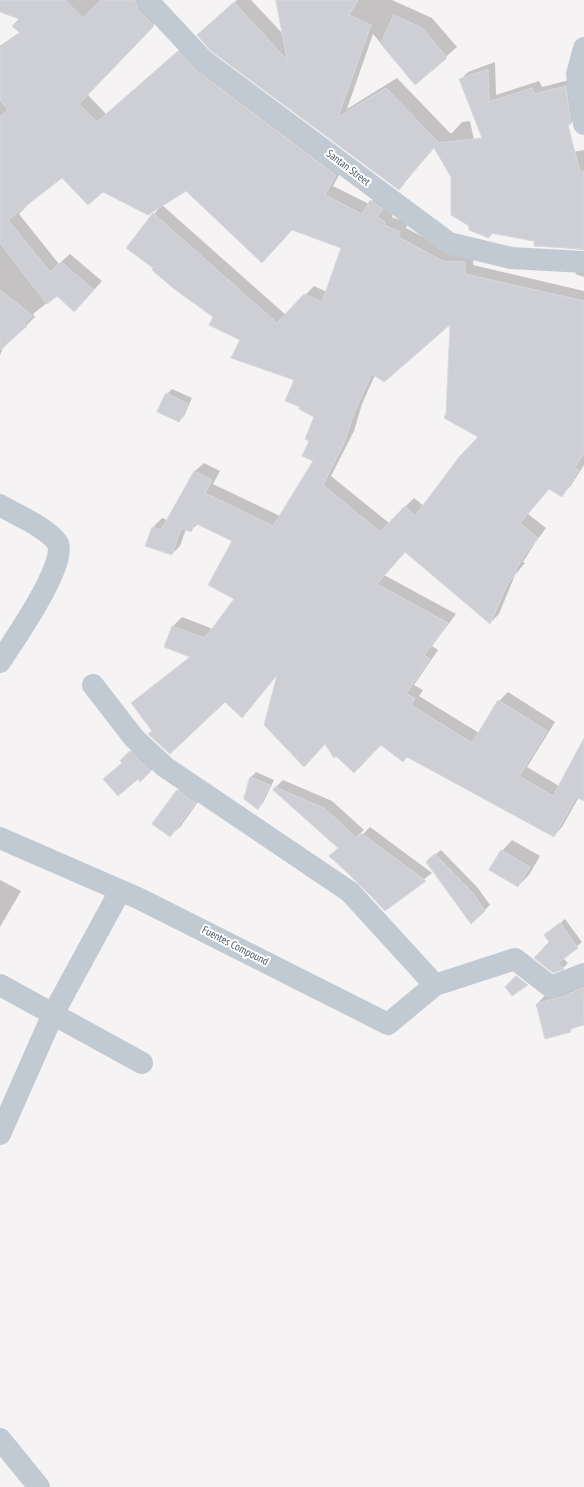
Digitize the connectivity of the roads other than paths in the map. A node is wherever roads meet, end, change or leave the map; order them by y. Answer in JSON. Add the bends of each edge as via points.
{"nodes":[{"id":1,"x":147,"y":0,"type":"edge"},
{"id":2,"x":584,"y":48,"type":"edge"},
{"id":3,"x":584,"y":124,"type":"edge"},
{"id":4,"x":584,"y":262,"type":"edge"},
{"id":5,"x":0,"y":505,"type":"edge"},
{"id":6,"x":0,"y":662,"type":"edge"},
{"id":7,"x":93,"y":685,"type":"dead end"},
{"id":8,"x":0,"y":838,"type":"edge"},
{"id":9,"x":120,"y":891,"type":"junction"},
{"id":10,"x":584,"y":974,"type":"edge"},
{"id":11,"x":0,"y":984,"type":"edge"},
{"id":12,"x":435,"y":984,"type":"junction"},
{"id":13,"x":53,"y":1014,"type":"junction"},
{"id":14,"x":142,"y":1063,"type":"dead end"},
{"id":15,"x":0,"y":1134,"type":"edge"},
{"id":16,"x":0,"y":1439,"type":"edge"},
{"id":17,"x":39,"y":1487,"type":"edge"}],
"edges":[{"from":1,"to":4,"type":"street","name":"Santan Street","via":[[203,60],[450,243],[510,258]]},
{"from":2,"to":3,"type":"street","via":[[577,74]]},
{"from":5,"to":6,"type":"street","via":[[46,532],[57,543],[59,552],[54,571]]},
{"from":7,"to":12,"type":"street","via":[[134,738],[165,767],[350,892]]},
{"from":8,"to":9,"type":"street"},
{"from":9,"to":12,"type":"street","name":"Fuentes Compound","via":[[140,898],[388,1024]]},
{"from":9,"to":13,"type":"street"},
{"from":10,"to":12,"type":"street","name":"Fuentes Compound","via":[[551,987],[515,958]]},
{"from":11,"to":13,"type":"street"},
{"from":13,"to":14,"type":"street"},
{"from":13,"to":15,"type":"street"},
{"from":16,"to":17,"type":"street"}]}
